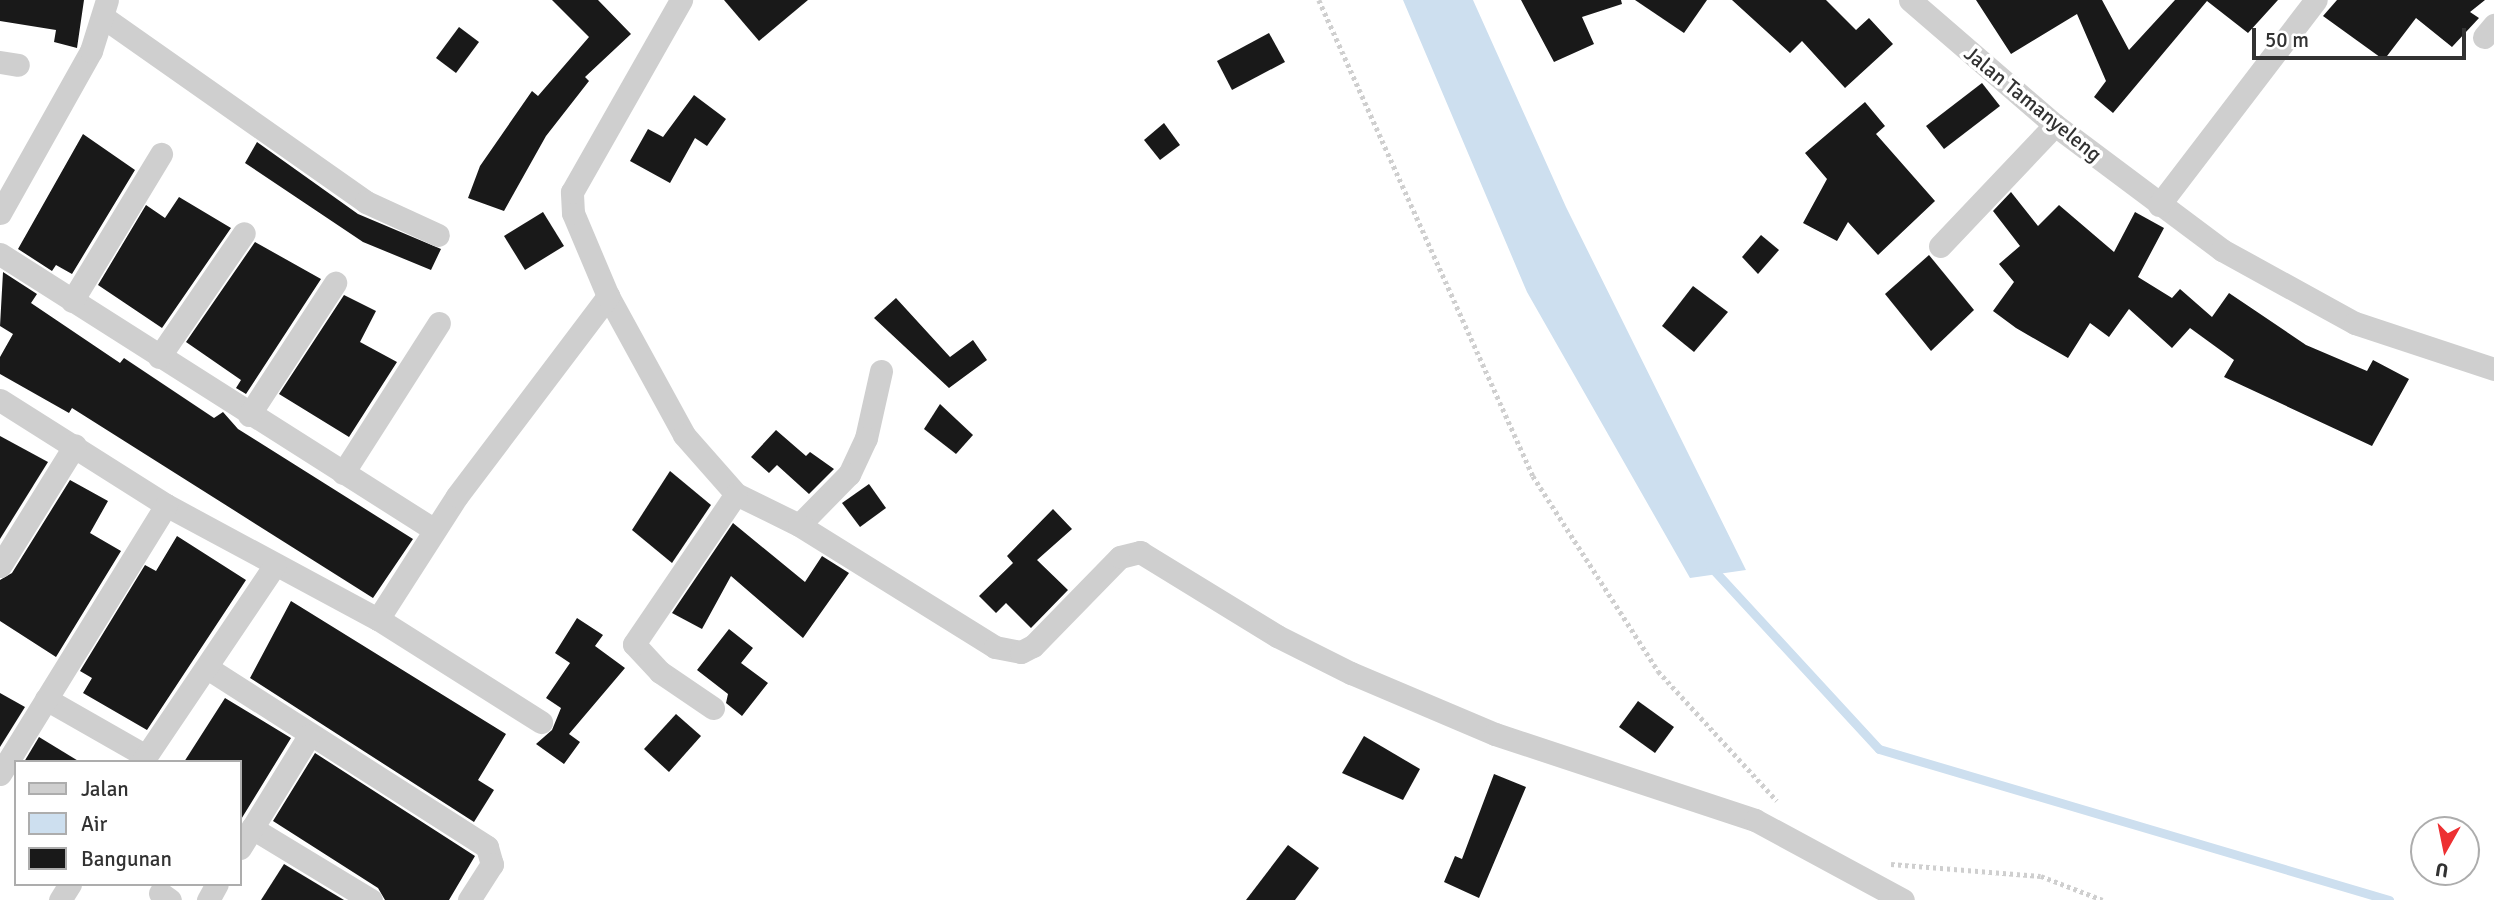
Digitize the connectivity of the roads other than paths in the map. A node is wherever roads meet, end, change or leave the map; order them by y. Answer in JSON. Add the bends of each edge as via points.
{"nodes":[{"id":1,"x":681,"y":0,"type":"edge"},
{"id":2,"x":1910,"y":0,"type":"edge"},
{"id":3,"x":2316,"y":0,"type":"edge"},
{"id":4,"x":105,"y":8,"type":"edge"},
{"id":5,"x":2055,"y":125,"type":"junction"},
{"id":6,"x":161,"y":154,"type":"dead end"},
{"id":7,"x":6,"y":188,"type":"edge"},
{"id":8,"x":2159,"y":205,"type":"junction"},
{"id":9,"x":0,"y":213,"type":"edge"},
{"id":10,"x":244,"y":233,"type":"dead end"},
{"id":11,"x":438,"y":235,"type":"dead end"},
{"id":12,"x":1940,"y":246,"type":"dead end"},
{"id":13,"x":0,"y":254,"type":"edge"},
{"id":14,"x":335,"y":283,"type":"dead end"},
{"id":15,"x":608,"y":296,"type":"junction"},
{"id":16,"x":72,"y":301,"type":"junction"},
{"id":17,"x":439,"y":323,"type":"dead end"},
{"id":18,"x":159,"y":357,"type":"junction"},
{"id":19,"x":2494,"y":369,"type":"edge"},
{"id":20,"x":881,"y":371,"type":"dead end"},
{"id":21,"x":0,"y":400,"type":"edge"},
{"id":22,"x":249,"y":415,"type":"junction"},
{"id":23,"x":75,"y":445,"type":"junction"},
{"id":24,"x":343,"y":473,"type":"junction"},
{"id":25,"x":736,"y":494,"type":"junction"},
{"id":26,"x":166,"y":505,"type":"junction"},
{"id":27,"x":799,"y":525,"type":"junction"},
{"id":28,"x":433,"y":529,"type":"junction"},
{"id":29,"x":275,"y":565,"type":"junction"},
{"id":30,"x":0,"y":566,"type":"edge"},
{"id":31,"x":379,"y":619,"type":"junction"},
{"id":32,"x":209,"y":669,"type":"junction"},
{"id":33,"x":46,"y":699,"type":"junction"},
{"id":34,"x":713,"y":708,"type":"dead end"},
{"id":35,"x":541,"y":722,"type":"dead end"},
{"id":36,"x":309,"y":736,"type":"junction"},
{"id":37,"x":144,"y":759,"type":"edge"},
{"id":38,"x":0,"y":774,"type":"edge"},
{"id":39,"x":252,"y":828,"type":"junction"},
{"id":40,"x":242,"y":845,"type":"edge"},
{"id":41,"x":371,"y":900,"type":"edge"},
{"id":42,"x":469,"y":900,"type":"edge"},
{"id":43,"x":1903,"y":900,"type":"edge"}],
"edges":[{"from":1,"to":15,"type":"street","via":[[572,192],[573,213]]},
{"from":2,"to":5,"type":"street","name":"Jalan Tamanyeleng"},
{"from":3,"to":8,"type":"street"},
{"from":4,"to":7,"type":"street","via":[[50,131]]},
{"from":4,"to":11,"type":"street","via":[[366,202]]},
{"from":5,"to":8,"type":"street","name":"Jalan Tamanyeleng"},
{"from":5,"to":12,"type":"street"},
{"from":6,"to":16,"type":"street"},
{"from":7,"to":9,"type":"street"},
{"from":8,"to":19,"type":"street","name":"Jalan Tamanyeleng","via":[[2222,250],[2355,323]]},
{"from":10,"to":18,"type":"street"},
{"from":13,"to":16,"type":"street"},
{"from":14,"to":22,"type":"street"},
{"from":15,"to":25,"type":"street","via":[[684,435]]},
{"from":15,"to":28,"type":"street"},
{"from":16,"to":18,"type":"street"},
{"from":17,"to":24,"type":"street"},
{"from":18,"to":22,"type":"street"},
{"from":20,"to":27,"type":"street","via":[[866,439],[849,474]]},
{"from":21,"to":23,"type":"street"},
{"from":22,"to":24,"type":"street"},
{"from":23,"to":26,"type":"street"},
{"from":23,"to":30,"type":"street"},
{"from":24,"to":28,"type":"street"},
{"from":25,"to":27,"type":"street"},
{"from":25,"to":34,"type":"street","via":[[634,644],[660,673]]},
{"from":26,"to":29,"type":"street"},
{"from":26,"to":33,"type":"street"},
{"from":27,"to":43,"type":"street","via":[[1006,652],[1033,646],[1120,557],[1152,555],[1277,636],[1351,673],[1507,738],[1755,820]]},
{"from":28,"to":31,"type":"street"},
{"from":29,"to":31,"type":"street"},
{"from":29,"to":32,"type":"street"},
{"from":31,"to":35,"type":"street"},
{"from":32,"to":36,"type":"street"},
{"from":32,"to":37,"type":"street"},
{"from":33,"to":37,"type":"street"},
{"from":33,"to":38,"type":"street"},
{"from":36,"to":39,"type":"street"},
{"from":36,"to":42,"type":"street","via":[[486,847],[492,864]]},
{"from":39,"to":40,"type":"street"},
{"from":39,"to":41,"type":"street"}]}
